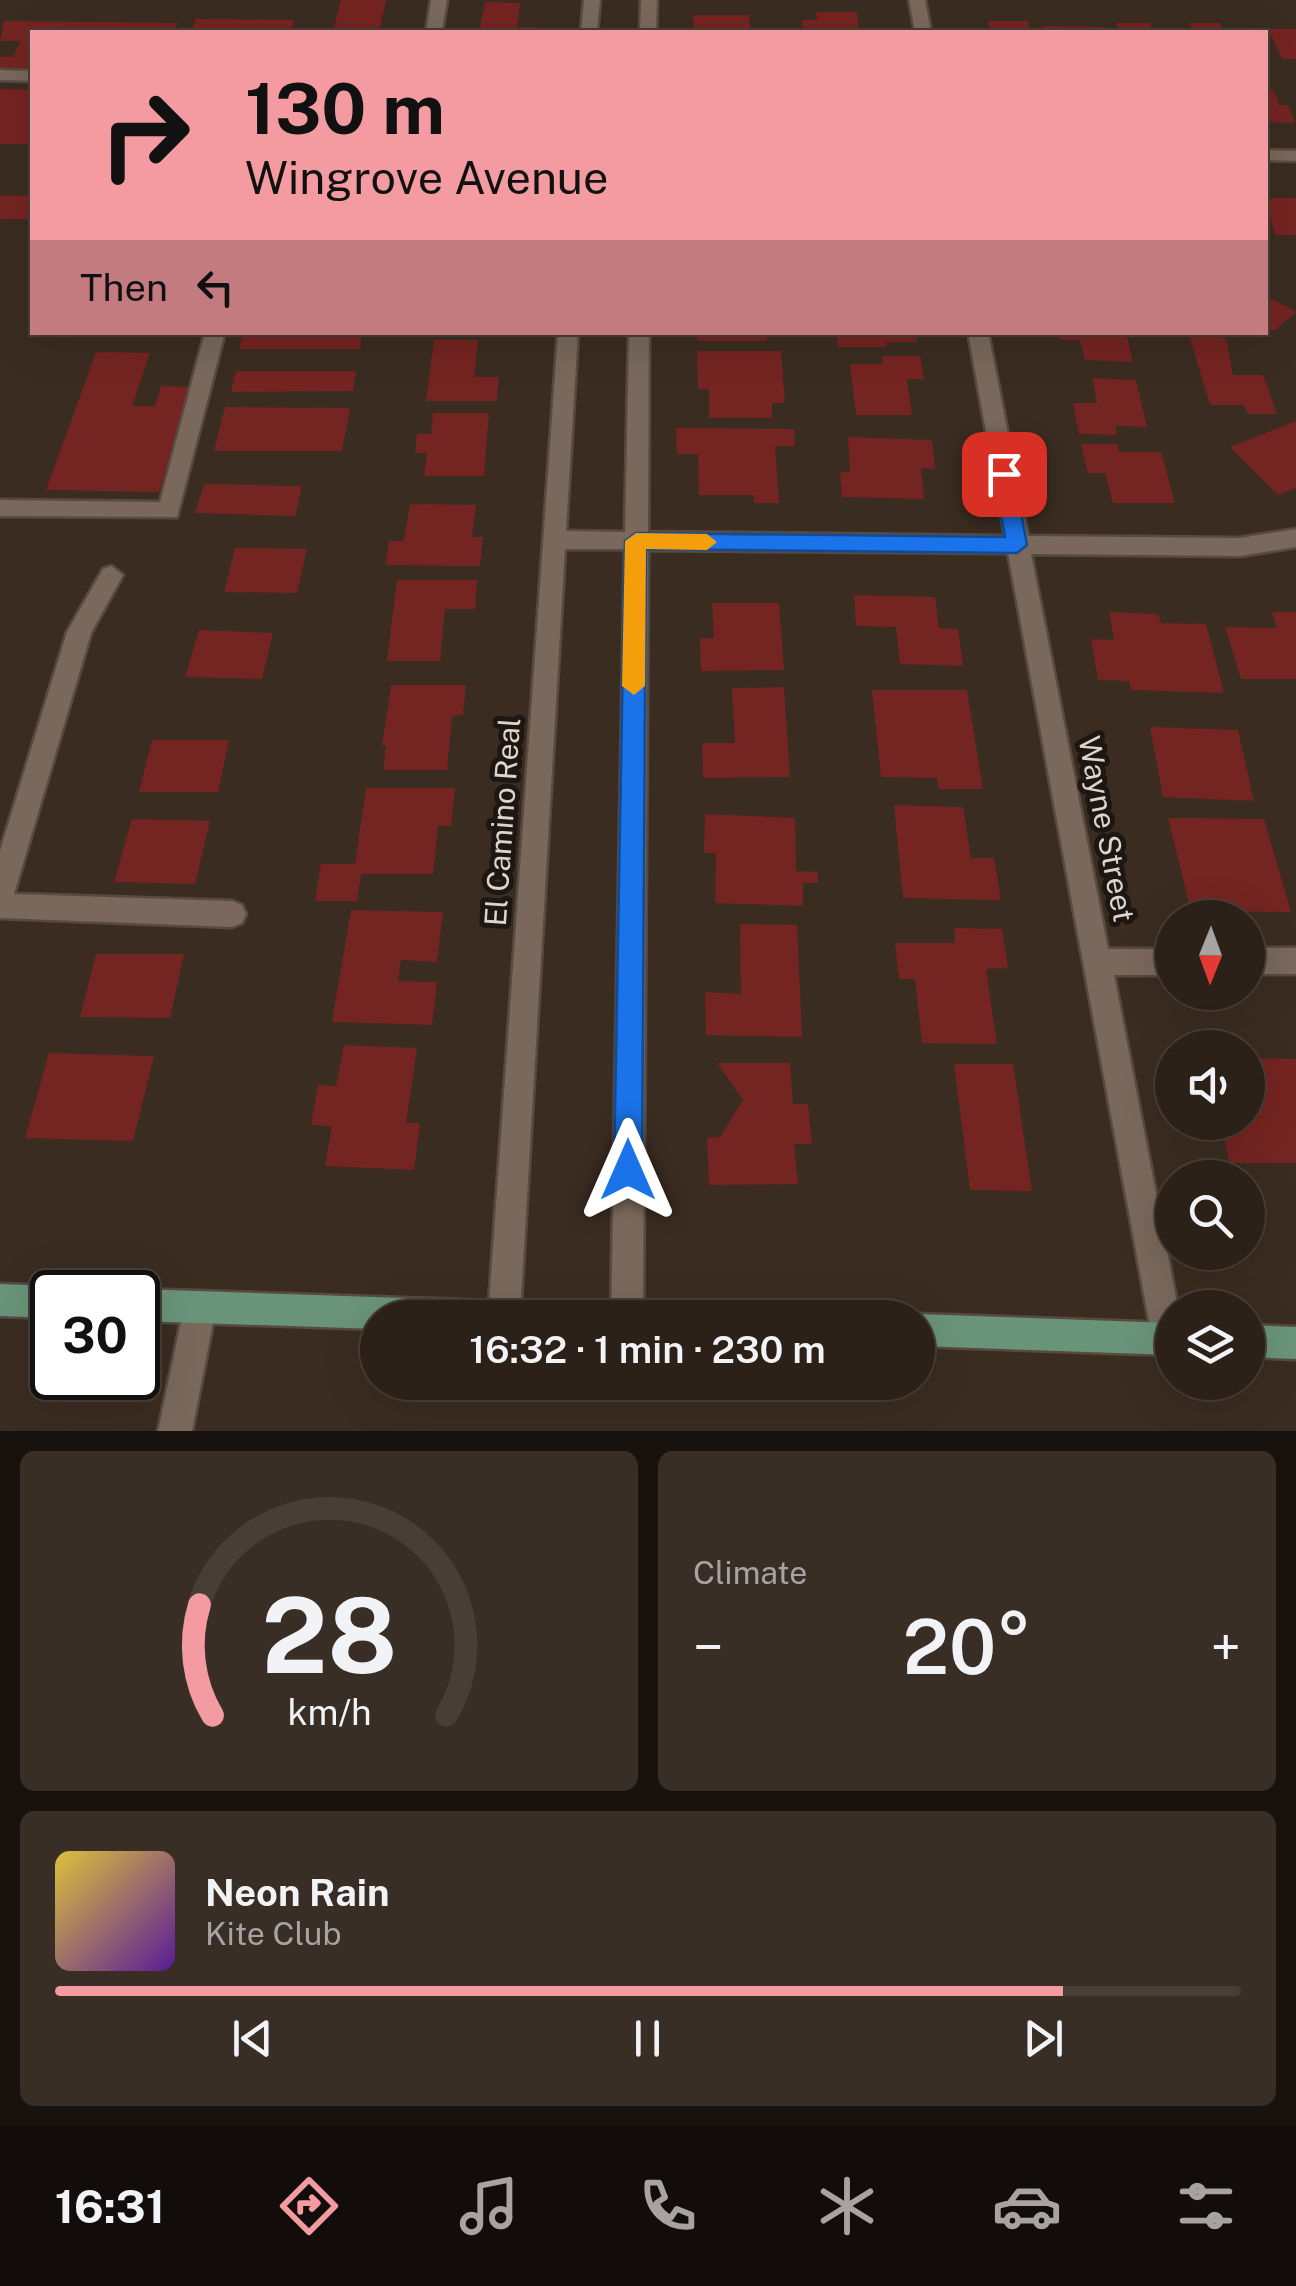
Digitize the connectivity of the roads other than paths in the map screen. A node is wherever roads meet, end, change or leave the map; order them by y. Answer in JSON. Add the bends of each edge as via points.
{"nodes":[{"id":1,"x":440,"y":0,"type":"edge"},
{"id":2,"x":592,"y":0,"type":"edge"},
{"id":3,"x":649,"y":0,"type":"edge"},
{"id":4,"x":917,"y":0,"type":"edge"},
{"id":5,"x":434,"y":30,"type":"edge"},
{"id":6,"x":589,"y":30,"type":"edge"},
{"id":7,"x":648,"y":30,"type":"edge"},
{"id":8,"x":923,"y":30,"type":"edge"},
{"id":9,"x":0,"y":75,"type":"edge"},
{"id":10,"x":30,"y":76,"type":"edge"},
{"id":11,"x":1268,"y":155,"type":"edge"},
{"id":12,"x":1296,"y":156,"type":"edge"},
{"id":13,"x":214,"y":335,"type":"edge"},
{"id":14,"x":568,"y":335,"type":"edge"},
{"id":15,"x":639,"y":335,"type":"edge"},
{"id":16,"x":979,"y":335,"type":"edge"},
{"id":17,"x":0,"y":508,"type":"edge"},
{"id":18,"x":1296,"y":538,"type":"edge"},
{"id":19,"x":554,"y":540,"type":"junction"},
{"id":20,"x":636,"y":541,"type":"junction"},
{"id":21,"x":1017,"y":545,"type":"junction"},
{"id":22,"x":112,"y":575,"type":"dead end"},
{"id":23,"x":0,"y":895,"type":"edge"},
{"id":24,"x":0,"y":906,"type":"edge"},
{"id":25,"x":232,"y":914,"type":"dead end"},
{"id":26,"x":1265,"y":961,"type":"edge"},
{"id":27,"x":1296,"y":961,"type":"edge"},
{"id":28,"x":1099,"y":962,"type":"junction"},
{"id":29,"x":1155,"y":962,"type":"edge"},
{"id":30,"x":1161,"y":1290,"type":"edge"},
{"id":31,"x":0,"y":1300,"type":"edge"},
{"id":32,"x":505,"y":1300,"type":"edge"},
{"id":33,"x":627,"y":1300,"type":"edge"},
{"id":34,"x":30,"y":1301,"type":"edge"},
{"id":35,"x":160,"y":1306,"type":"edge"},
{"id":36,"x":200,"y":1307,"type":"junction"},
{"id":37,"x":360,"y":1312,"type":"edge"},
{"id":38,"x":935,"y":1331,"type":"edge"},
{"id":39,"x":1155,"y":1338,"type":"edge"},
{"id":40,"x":1265,"y":1342,"type":"edge"},
{"id":41,"x":1296,"y":1343,"type":"edge"},
{"id":42,"x":175,"y":1431,"type":"edge"}],
"edges":[{"from":1,"to":5,"type":"street"},
{"from":2,"to":6,"type":"street"},
{"from":3,"to":7,"type":"street"},
{"from":4,"to":8,"type":"street"},
{"from":9,"to":10,"type":"street"},
{"from":11,"to":12,"type":"street"},
{"from":13,"to":17,"type":"street","via":[[169,511]]},
{"from":14,"to":19,"type":"street","name":"El Camino Real"},
{"from":15,"to":20,"type":"street"},
{"from":16,"to":21,"type":"street","name":"Wayne Street"},
{"from":18,"to":21,"type":"street","via":[[1240,547]]},
{"from":19,"to":20,"type":"street"},
{"from":19,"to":32,"type":"street","name":"El Camino Real"},
{"from":20,"to":21,"type":"street"},
{"from":20,"to":33,"type":"street"},
{"from":21,"to":28,"type":"street","name":"Wayne Street"},
{"from":22,"to":23,"type":"street","via":[[80,632]]},
{"from":24,"to":25,"type":"street"},
{"from":26,"to":27,"type":"street"},
{"from":28,"to":29,"type":"street"},
{"from":28,"to":30,"type":"street","name":"Wayne Street"},
{"from":31,"to":34,"type":"main road"},
{"from":35,"to":36,"type":"main road"},
{"from":36,"to":37,"type":"main road"},
{"from":36,"to":42,"type":"street"},
{"from":38,"to":39,"type":"main road"},
{"from":40,"to":41,"type":"main road"}]}
